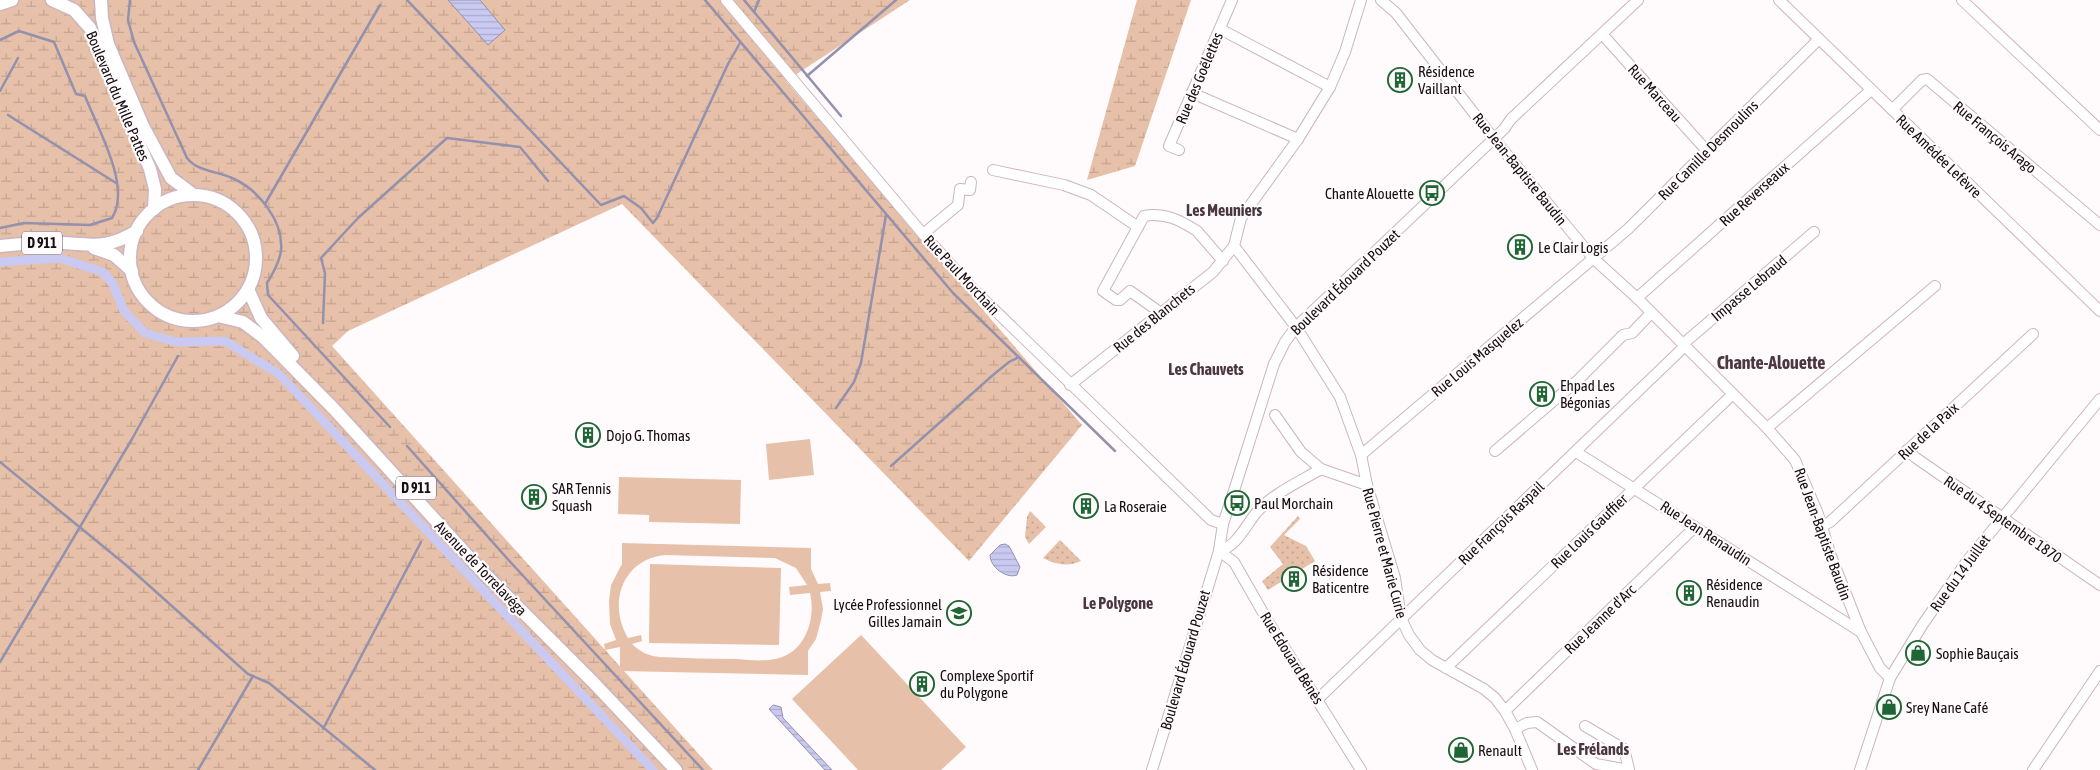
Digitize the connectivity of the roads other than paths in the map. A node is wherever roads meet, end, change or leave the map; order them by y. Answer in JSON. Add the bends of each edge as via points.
{"nodes":[{"id":1,"x":12,"y":0,"type":"edge"},
{"id":2,"x":52,"y":0,"type":"edge"},
{"id":3,"x":101,"y":0,"type":"edge"},
{"id":4,"x":726,"y":0,"type":"edge"},
{"id":5,"x":1232,"y":0,"type":"edge"},
{"id":6,"x":1361,"y":0,"type":"edge"},
{"id":7,"x":1381,"y":0,"type":"edge"},
{"id":8,"x":1638,"y":0,"type":"edge"},
{"id":9,"x":1779,"y":0,"type":"edge"},
{"id":10,"x":1962,"y":0,"type":"edge"},
{"id":11,"x":0,"y":4,"type":"edge"},
{"id":12,"x":1220,"y":29,"type":"junction"},
{"id":13,"x":1602,"y":34,"type":"junction"},
{"id":14,"x":1819,"y":39,"type":"junction"},
{"id":15,"x":1330,"y":87,"type":"junction"},
{"id":16,"x":1871,"y":90,"type":"junction"},
{"id":17,"x":1192,"y":93,"type":"junction"},
{"id":18,"x":1892,"y":110,"type":"junction"},
{"id":19,"x":2100,"y":130,"type":"edge"},
{"id":20,"x":1298,"y":139,"type":"junction"},
{"id":21,"x":1494,"y":139,"type":"junction"},
{"id":22,"x":1179,"y":150,"type":"dead end"},
{"id":23,"x":1707,"y":151,"type":"junction"},
{"id":24,"x":993,"y":170,"type":"dead end"},
{"id":25,"x":971,"y":182,"type":"dead end"},
{"id":26,"x":194,"y":195,"type":"junction"},
{"id":27,"x":154,"y":209,"type":"junction"},
{"id":28,"x":2100,"y":225,"type":"edge"},
{"id":29,"x":1138,"y":226,"type":"junction"},
{"id":30,"x":137,"y":231,"type":"junction"},
{"id":31,"x":1814,"y":232,"type":"dead end"},
{"id":32,"x":923,"y":234,"type":"junction"},
{"id":33,"x":84,"y":245,"type":"junction"},
{"id":34,"x":0,"y":246,"type":"edge"},
{"id":35,"x":1234,"y":246,"type":"junction"},
{"id":36,"x":1594,"y":259,"type":"junction"},
{"id":37,"x":1223,"y":261,"type":"junction"},
{"id":38,"x":132,"y":271,"type":"junction"},
{"id":39,"x":1935,"y":286,"type":"dead end"},
{"id":40,"x":248,"y":289,"type":"junction"},
{"id":41,"x":1637,"y":298,"type":"junction"},
{"id":42,"x":2100,"y":311,"type":"edge"},
{"id":43,"x":1161,"y":312,"type":"junction"},
{"id":44,"x":1651,"y":312,"type":"junction"},
{"id":45,"x":218,"y":316,"type":"junction"},
{"id":46,"x":1296,"y":327,"type":"junction"},
{"id":47,"x":2033,"y":334,"type":"dead end"},
{"id":48,"x":1684,"y":345,"type":"junction"},
{"id":49,"x":1070,"y":386,"type":"junction"},
{"id":50,"x":1733,"y":394,"type":"junction"},
{"id":51,"x":2100,"y":399,"type":"edge"},
{"id":52,"x":1275,"y":415,"type":"dead end"},
{"id":53,"x":1767,"y":428,"type":"junction"},
{"id":54,"x":1907,"y":450,"type":"junction"},
{"id":55,"x":1494,"y":451,"type":"dead end"},
{"id":56,"x":1576,"y":452,"type":"junction"},
{"id":57,"x":1361,"y":455,"type":"junction"},
{"id":58,"x":1321,"y":469,"type":"junction"},
{"id":59,"x":1367,"y":485,"type":"junction"},
{"id":60,"x":1635,"y":488,"type":"junction"},
{"id":61,"x":2002,"y":518,"type":"junction"},
{"id":62,"x":1222,"y":524,"type":"junction"},
{"id":63,"x":1822,"y":526,"type":"junction"},
{"id":64,"x":1695,"y":527,"type":"junction"},
{"id":65,"x":1218,"y":551,"type":"junction"},
{"id":66,"x":2100,"y":585,"type":"edge"},
{"id":67,"x":1402,"y":618,"type":"junction"},
{"id":68,"x":1860,"y":632,"type":"junction"},
{"id":69,"x":1446,"y":668,"type":"junction"},
{"id":70,"x":2100,"y":671,"type":"edge"},
{"id":71,"x":1890,"y":678,"type":"junction"},
{"id":72,"x":593,"y":682,"type":"junction"},
{"id":73,"x":1318,"y":699,"type":"junction"},
{"id":74,"x":1505,"y":711,"type":"junction"},
{"id":75,"x":1585,"y":726,"type":"dead end"},
{"id":76,"x":1514,"y":729,"type":"junction"},
{"id":77,"x":1153,"y":768,"type":"edge"},
{"id":78,"x":1629,"y":769,"type":"edge"},
{"id":79,"x":676,"y":770,"type":"edge"},
{"id":80,"x":1361,"y":770,"type":"edge"},
{"id":81,"x":1532,"y":770,"type":"edge"},
{"id":82,"x":1860,"y":770,"type":"edge"},
{"id":83,"x":2033,"y":770,"type":"edge"}],
"edges":[{"from":1,"to":11,"type":"main road"},
{"from":2,"to":27,"type":"main road","name":"Boulevard du Mille Pattes","via":[[74,10],[90,28],[150,169],[156,189]]},
{"from":3,"to":26,"type":"main road","name":"Boulevard du Mille Pattes","via":[[111,51],[129,96],[162,164],[174,182]]},
{"from":4,"to":32,"type":"street","name":"Rue Paul Morchain"},
{"from":5,"to":12,"type":"street","name":"Rue des Goëlettes"},
{"from":6,"to":15,"type":"street"},
{"from":7,"to":21,"type":"street","name":"Rue Jean-Baptiste Baudin","via":[[1396,13]]},
{"from":8,"to":13,"type":"street","name":"Boulevard Édouard Pouzet"},
{"from":9,"to":14,"type":"street","name":"Rue Amédée Lefèvre"},
{"from":10,"to":19,"type":"street"},
{"from":12,"to":15,"type":"street"},
{"from":12,"to":17,"type":"street","name":"Rue des Goëlettes"},
{"from":13,"to":21,"type":"street","name":"Boulevard Édouard Pouzet"},
{"from":13,"to":23,"type":"street","name":"Rue Marceau"},
{"from":14,"to":16,"type":"street","name":"Rue Amédée Lefèvre"},
{"from":14,"to":23,"type":"street","name":"Rue Camille Desmoulins"},
{"from":15,"to":20,"type":"street"},
{"from":16,"to":18,"type":"street","name":"Rue Amédée Lefèvre"},
{"from":16,"to":41,"type":"street","name":"Rue Reverseaux"},
{"from":17,"to":20,"type":"street"},
{"from":17,"to":22,"type":"street","name":"Rue des Goëlettes","via":[[1169,146]]},
{"from":18,"to":28,"type":"street","name":"Rue François Arago","via":[[1922,80],[1927,79]]},
{"from":18,"to":42,"type":"street","name":"Rue Amédée Lefèvre"},
{"from":20,"to":35,"type":"street","via":[[1241,218]]},
{"from":21,"to":36,"type":"street","name":"Rue Jean-Baptiste Baudin"},
{"from":21,"to":46,"type":"street","name":"Boulevard Édouard Pouzet"},
{"from":23,"to":36,"type":"street","name":"Rue Camille Desmoulins"},
{"from":24,"to":29,"type":"street","via":[[1090,194]]},
{"from":25,"to":32,"type":"street","via":[[970,190],[960,189],[958,205]]},
{"from":26,"to":27,"type":"main road","via":[[172,199]]},
{"from":26,"to":40,"type":"main road","via":[[225,204],[248,227],[256,258]]},
{"from":27,"to":30,"type":"main road"},
{"from":29,"to":37,"type":"street","via":[[1144,216],[1172,217],[1197,231]]},
{"from":29,"to":43,"type":"street","via":[[1103,291],[1116,300],[1130,291]]},
{"from":30,"to":33,"type":"main road","number":"D 911","via":[[115,243]]},
{"from":30,"to":38,"type":"main road","via":[[131,251]]},
{"from":31,"to":48,"type":"street","name":"Impasse Lebraud"},
{"from":32,"to":49,"type":"street","name":"Rue Paul Morchain"},
{"from":33,"to":34,"type":"main road","number":"D 911","via":[[39,243]]},
{"from":33,"to":38,"type":"main road","number":"D 911","via":[[114,256]]},
{"from":35,"to":37,"type":"street","name":"Rue des Blanchets"},
{"from":35,"to":46,"type":"street","name":"Rue Pierre et Marie Curie"},
{"from":36,"to":41,"type":"street","name":"Rue Jean-Baptiste Baudin"},
{"from":36,"to":57,"type":"street","name":"Rue Louis Masquelez"},
{"from":37,"to":43,"type":"street","name":"Rue des Blanchets"},
{"from":38,"to":45,"type":"main road","via":[[145,298],[169,316],[198,320]]},
{"from":39,"to":53,"type":"street"},
{"from":40,"to":45,"type":"main road","via":[[238,302]]},
{"from":40,"to":72,"type":"main road","name":"Avenue de Torrelavéga","number":"D 911","via":[[261,318],[294,357],[536,616]]},
{"from":41,"to":44,"type":"street","name":"Rue Jean-Baptiste Baudin"},
{"from":43,"to":49,"type":"street","name":"Rue des Blanchets"},
{"from":44,"to":48,"type":"street","name":"Rue Jean-Baptiste Baudin"},
{"from":44,"to":55,"type":"street","via":[[1632,333],[1622,335],[1578,380]]},
{"from":45,"to":72,"type":"main road","name":"Avenue de Torrelavéga","number":"D 911","via":[[243,322],[263,337],[334,409],[479,568]]},
{"from":46,"to":57,"type":"street","name":"Rue Pierre et Marie Curie","via":[[1340,398]]},
{"from":46,"to":62,"type":"street","name":"Boulevard Édouard Pouzet","via":[[1274,364]]},
{"from":47,"to":54,"type":"street","name":"Rue de la Paix"},
{"from":48,"to":50,"type":"street","name":"Rue Jean-Baptiste Baudin"},
{"from":48,"to":56,"type":"street","name":"Rue François Raspail"},
{"from":49,"to":62,"type":"street","name":"Rue Paul Morchain","via":[[1211,520]]},
{"from":50,"to":53,"type":"street","name":"Rue Jean-Baptiste Baudin"},
{"from":50,"to":60,"type":"street","name":"Rue Louis Gauffier"},
{"from":51,"to":61,"type":"street","name":"Rue du 14 Juillet"},
{"from":52,"to":58,"type":"street","via":[[1301,452]]},
{"from":53,"to":63,"type":"street","name":"Rue Jean-Baptiste Baudin","via":[[1801,469]]},
{"from":54,"to":61,"type":"street","name":"Rue du 4 Septembre 1870"},
{"from":54,"to":63,"type":"street","name":"Rue de la Paix"},
{"from":56,"to":60,"type":"street","name":"Rue Jean Renaudin"},
{"from":56,"to":67,"type":"street","name":"Rue François Raspail"},
{"from":57,"to":59,"type":"street","name":"Rue Pierre et Marie Curie"},
{"from":58,"to":59,"type":"street"},
{"from":58,"to":65,"type":"street","via":[[1282,491],[1258,511],[1229,549]]},
{"from":59,"to":67,"type":"street","name":"Rue Pierre et Marie Curie","via":[[1395,578]]},
{"from":60,"to":64,"type":"street","name":"Rue Jean Renaudin"},
{"from":60,"to":69,"type":"street","name":"Rue Louis Gauffier"},
{"from":61,"to":66,"type":"street","name":"Rue du 4 Septembre 1870"},
{"from":61,"to":71,"type":"street","name":"Rue du 14 Juillet","via":[[1922,624]]},
{"from":62,"to":65,"type":"street","name":"Boulevard Édouard Pouzet"},
{"from":63,"to":68,"type":"street","name":"Rue Jean-Baptiste Baudin"},
{"from":64,"to":68,"type":"street","name":"Rue Jean Renaudin"},
{"from":64,"to":74,"type":"street","name":"Rue Jeanne d'Arc"},
{"from":65,"to":73,"type":"street","name":"Rue Edouard Bénès","via":[[1234,562]]},
{"from":65,"to":77,"type":"street","name":"Boulevard Édouard Pouzet"},
{"from":67,"to":69,"type":"street","name":"Rue Pierre et Marie Curie","via":[[1420,650]]},
{"from":67,"to":73,"type":"street","name":"Rue François Raspail"},
{"from":68,"to":71,"type":"street","name":"Rue Jean-Baptiste Baudin","via":[[1880,668]]},
{"from":69,"to":74,"type":"street","name":"Rue Pierre et Marie Curie","via":[[1484,689]]},
{"from":70,"to":83,"type":"street"},
{"from":71,"to":82,"type":"street","name":"Rue du 14 Juillet"},
{"from":72,"to":79,"type":"main road","name":"Avenue de Torrelavéga","number":"D 911"},
{"from":73,"to":80,"type":"street","name":"Rue Edouard Bénès"},
{"from":74,"to":76,"type":"street","name":"Rue Pierre et Marie Curie"},
{"from":75,"to":78,"type":"street","via":[[1624,748]]},
{"from":76,"to":78,"type":"street","via":[[1537,722],[1596,764]]},
{"from":76,"to":81,"type":"street","name":"Rue Pierre et Marie Curie"}]}
